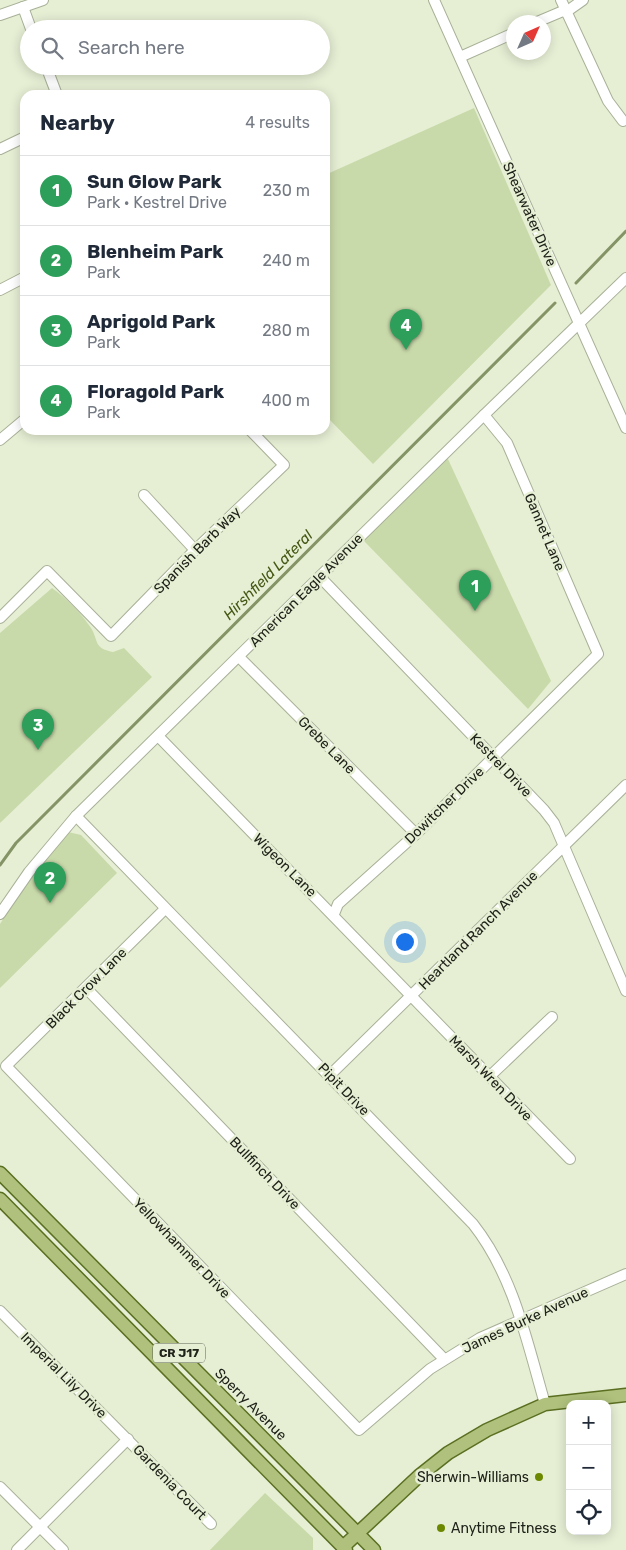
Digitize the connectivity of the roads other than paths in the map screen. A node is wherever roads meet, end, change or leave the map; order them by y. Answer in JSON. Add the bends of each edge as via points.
{"nodes":[{"id":1,"x":43,"y":0,"type":"edge"},
{"id":2,"x":434,"y":0,"type":"edge"},
{"id":3,"x":560,"y":0,"type":"edge"},
{"id":4,"x":583,"y":0,"type":"edge"},
{"id":5,"x":23,"y":7,"type":"junction"},
{"id":6,"x":566,"y":12,"type":"junction"},
{"id":7,"x":0,"y":15,"type":"edge"},
{"id":8,"x":551,"y":17,"type":"edge"},
{"id":9,"x":28,"y":20,"type":"edge"},
{"id":10,"x":506,"y":37,"type":"edge"},
{"id":11,"x":460,"y":57,"type":"junction"},
{"id":12,"x":49,"y":75,"type":"edge"},
{"id":13,"x":55,"y":90,"type":"edge"},
{"id":14,"x":623,"y":121,"type":"dead end"},
{"id":15,"x":20,"y":139,"type":"edge"},
{"id":16,"x":0,"y":149,"type":"edge"},
{"id":17,"x":626,"y":278,"type":"edge"},
{"id":18,"x":20,"y":280,"type":"edge"},
{"id":19,"x":0,"y":290,"type":"edge"},
{"id":20,"x":578,"y":322,"type":"junction"},
{"id":21,"x":484,"y":415,"type":"junction"},
{"id":22,"x":20,"y":423,"type":"edge"},
{"id":23,"x":626,"y":428,"type":"edge"},
{"id":24,"x":255,"y":435,"type":"edge"},
{"id":25,"x":0,"y":440,"type":"edge"},
{"id":26,"x":144,"y":495,"type":"dead end"},
{"id":27,"x":195,"y":550,"type":"junction"},
{"id":28,"x":320,"y":577,"type":"junction"},
{"id":29,"x":0,"y":618,"type":"edge"},
{"id":30,"x":598,"y":654,"type":"joint"},
{"id":31,"x":239,"y":657,"type":"junction"},
{"id":32,"x":158,"y":736,"type":"junction"},
{"id":33,"x":493,"y":757,"type":"junction"},
{"id":34,"x":626,"y":785,"type":"edge"},
{"id":35,"x":76,"y":816,"type":"junction"},
{"id":36,"x":416,"y":834,"type":"junction"},
{"id":37,"x":562,"y":846,"type":"junction"},
{"id":38,"x":165,"y":909,"type":"junction"},
{"id":39,"x":0,"y":914,"type":"edge"},
{"id":40,"x":334,"y":914,"type":"junction"},
{"id":41,"x":86,"y":988,"type":"junction"},
{"id":42,"x":626,"y":991,"type":"edge"},
{"id":43,"x":411,"y":996,"type":"junction"},
{"id":44,"x":552,"y":1017,"type":"dead end"},
{"id":45,"x":6,"y":1066,"type":"joint"},
{"id":46,"x":330,"y":1075,"type":"junction"},
{"id":47,"x":489,"y":1077,"type":"junction"},
{"id":48,"x":570,"y":1159,"type":"dead end"},
{"id":49,"x":0,"y":1173,"type":"edge"},
{"id":50,"x":0,"y":1200,"type":"edge"},
{"id":51,"x":626,"y":1274,"type":"edge"},
{"id":52,"x":0,"y":1310,"type":"edge"},
{"id":53,"x":520,"y":1319,"type":"junction"},
{"id":54,"x":444,"y":1359,"type":"junction"},
{"id":55,"x":626,"y":1395,"type":"edge"},
{"id":56,"x":545,"y":1404,"type":"junction"},
{"id":57,"x":358,"y":1430,"type":"joint"},
{"id":58,"x":128,"y":1440,"type":"junction"},
{"id":59,"x":0,"y":1487,"type":"edge"},
{"id":60,"x":211,"y":1524,"type":"dead end"},
{"id":61,"x":40,"y":1527,"type":"junction"},
{"id":62,"x":358,"y":1534,"type":"junction"},
{"id":63,"x":343,"y":1549,"type":"edge"},
{"id":64,"x":17,"y":1550,"type":"edge"},
{"id":65,"x":62,"y":1550,"type":"edge"},
{"id":66,"x":374,"y":1550,"type":"edge"}],
"edges":[{"from":1,"to":5,"type":"street"},
{"from":2,"to":11,"type":"street","name":"Shearwater Drive"},
{"from":3,"to":6,"type":"street"},
{"from":4,"to":6,"type":"street"},
{"from":5,"to":7,"type":"street"},
{"from":5,"to":9,"type":"street"},
{"from":6,"to":8,"type":"street"},
{"from":6,"to":14,"type":"street","via":[[608,101]]},
{"from":10,"to":11,"type":"street"},
{"from":11,"to":20,"type":"street","name":"Shearwater Drive"},
{"from":12,"to":13,"type":"street"},
{"from":15,"to":16,"type":"street"},
{"from":17,"to":20,"type":"street","name":"American Eagle Avenue"},
{"from":18,"to":19,"type":"street"},
{"from":20,"to":21,"type":"street","name":"American Eagle Avenue"},
{"from":20,"to":23,"type":"street","name":"Shearwater Drive"},
{"from":21,"to":28,"type":"street","name":"American Eagle Avenue"},
{"from":21,"to":30,"type":"street","name":"Gannet Lane","via":[[507,443]]},
{"from":22,"to":25,"type":"street"},
{"from":24,"to":27,"type":"street","name":"Spanish Barb Way","via":[[284,465]]},
{"from":26,"to":27,"type":"street"},
{"from":27,"to":29,"type":"street","name":"Spanish Barb Way","via":[[111,636],[47,571]]},
{"from":28,"to":31,"type":"street","name":"American Eagle Avenue"},
{"from":28,"to":33,"type":"street","name":"Kestrel Drive"},
{"from":30,"to":33,"type":"street","name":"Dowitcher Drive"},
{"from":31,"to":32,"type":"street","name":"American Eagle Avenue"},
{"from":31,"to":36,"type":"street","name":"Grebe Lane"},
{"from":32,"to":35,"type":"street","name":"American Eagle Avenue"},
{"from":32,"to":40,"type":"street","name":"Wigeon Lane"},
{"from":33,"to":36,"type":"street","name":"Dowitcher Drive"},
{"from":33,"to":37,"type":"street","name":"Kestrel Drive","via":[[544,810],[554,823]]},
{"from":34,"to":37,"type":"street","name":"Heartland Ranch Avenue"},
{"from":35,"to":38,"type":"street","name":"Pipit Drive"},
{"from":35,"to":39,"type":"street","name":"American Eagle Avenue","via":[[28,872]]},
{"from":36,"to":40,"type":"street","name":"Dowitcher Drive","via":[[338,904]]},
{"from":37,"to":42,"type":"street","name":"Kestrel Drive"},
{"from":37,"to":43,"type":"street","name":"Heartland Ranch Avenue"},
{"from":38,"to":41,"type":"street","name":"Black Crow Lane"},
{"from":38,"to":46,"type":"street","name":"Pipit Drive"},
{"from":40,"to":43,"type":"street","name":"Wigeon Lane"},
{"from":41,"to":45,"type":"street","name":"Black Crow Lane"},
{"from":41,"to":54,"type":"street","name":"Bullfinch Drive"},
{"from":43,"to":46,"type":"street","name":"Heartland Ranch Avenue"},
{"from":43,"to":47,"type":"street","name":"Marsh Wren Drive"},
{"from":44,"to":47,"type":"street"},
{"from":45,"to":57,"type":"street","name":"Yellowhammer Drive"},
{"from":46,"to":53,"type":"street","name":"Pipit Drive","via":[[474,1224],[508,1282]]},
{"from":47,"to":48,"type":"street","name":"Marsh Wren Drive"},
{"from":49,"to":62,"type":"main road","name":"Sperry Avenue","number":"CR J17"},
{"from":50,"to":63,"type":"main road","number":"CR J17"},
{"from":51,"to":53,"type":"street","name":"James Burke Avenue"},
{"from":52,"to":58,"type":"street","name":"Imperial Lily Drive"},
{"from":53,"to":54,"type":"street","name":"James Burke Avenue"},
{"from":53,"to":56,"type":"street","name":"Pipit Drive"},
{"from":54,"to":57,"type":"street","name":"James Burke Avenue"},
{"from":55,"to":56,"type":"main road","number":"CR J17"},
{"from":56,"to":62,"type":"main road","number":"CR J17","via":[[487,1430],[448,1453]]},
{"from":58,"to":60,"type":"street","name":"Gardenia Court"},
{"from":58,"to":61,"type":"street"},
{"from":59,"to":61,"type":"street"},
{"from":61,"to":64,"type":"street"},
{"from":61,"to":65,"type":"street"},
{"from":62,"to":63,"type":"main road","number":"CR J17"},
{"from":62,"to":66,"type":"main road","name":"Sperry Avenue"}]}
